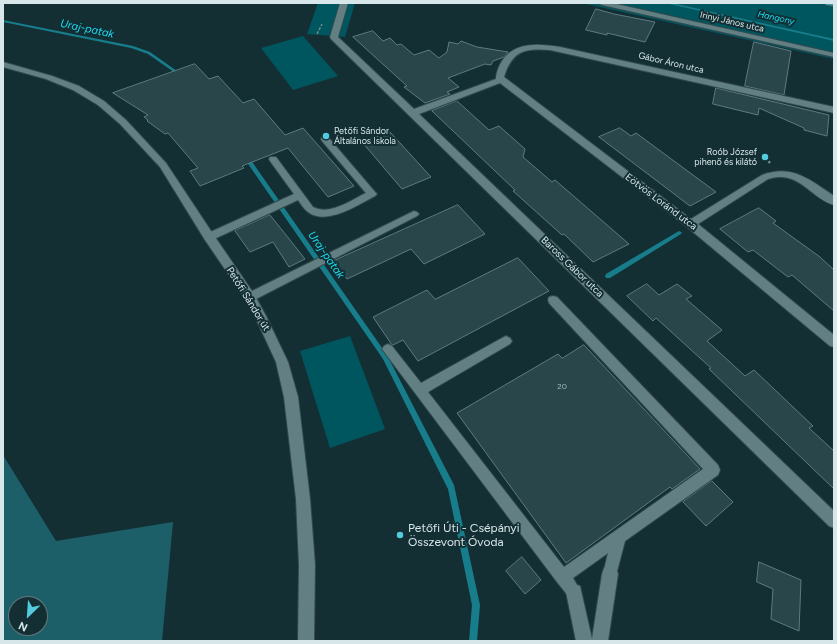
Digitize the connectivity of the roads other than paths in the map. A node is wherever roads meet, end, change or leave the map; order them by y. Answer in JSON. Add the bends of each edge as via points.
{"nodes":[{"id":1,"x":344,"y":3,"type":"edge"},
{"id":2,"x":602,"y":3,"type":"edge"},
{"id":3,"x":829,"y":3,"type":"edge"},
{"id":4,"x":834,"y":4,"type":"edge"},
{"id":5,"x":834,"y":55,"type":"edge"},
{"id":6,"x":3,"y":64,"type":"edge"},
{"id":7,"x":501,"y":80,"type":"junction"},
{"id":8,"x":834,"y":110,"type":"edge"},
{"id":9,"x":414,"y":113,"type":"junction"},
{"id":10,"x":324,"y":138,"type":"dead end"},
{"id":11,"x":273,"y":159,"type":"dead end"},
{"id":12,"x":300,"y":195,"type":"junction"},
{"id":13,"x":834,"y":201,"type":"edge"},
{"id":14,"x":414,"y":214,"type":"dead end"},
{"id":15,"x":691,"y":224,"type":"junction"},
{"id":16,"x":209,"y":237,"type":"junction"},
{"id":17,"x":250,"y":297,"type":"junction"},
{"id":18,"x":552,"y":300,"type":"dead end"},
{"id":19,"x":506,"y":341,"type":"dead end"},
{"id":20,"x":834,"y":342,"type":"edge"},
{"id":21,"x":388,"y":349,"type":"dead end"},
{"id":22,"x":420,"y":390,"type":"junction"},
{"id":23,"x":834,"y":521,"type":"edge"},
{"id":24,"x":619,"y":537,"type":"junction"},
{"id":25,"x":610,"y":574,"type":"joint"},
{"id":26,"x":562,"y":577,"type":"junction"},
{"id":27,"x":574,"y":592,"type":"joint"},
{"id":28,"x":306,"y":641,"type":"edge"},
{"id":29,"x":584,"y":641,"type":"edge"},
{"id":30,"x":600,"y":641,"type":"edge"}],
"edges":[{"from":1,"to":9,"type":"street","name":"Baross Gábor utca","via":[[334,38]]},
{"from":2,"to":5,"type":"street","name":"Irinyi János utca"},
{"from":3,"to":4,"type":"main road"},
{"from":6,"to":16,"type":"street","name":"Petőfi Sándor út","via":[[77,88],[103,105],[144,143],[163,165]]},
{"from":7,"to":8,"type":"street","name":"Gábor Áron utca","via":[[507,60],[517,50],[526,47],[551,47]]},
{"from":7,"to":9,"type":"street"},
{"from":7,"to":15,"type":"street","name":"Eötvös Loránd utca"},
{"from":9,"to":23,"type":"street","name":"Baross Gábor utca"},
{"from":10,"to":12,"type":"lane","via":[[372,194],[324,214],[313,212]]},
{"from":11,"to":12,"type":"lane"},
{"from":12,"to":16,"type":"lane"},
{"from":13,"to":15,"type":"street","via":[[794,175],[779,172],[765,177]]},
{"from":14,"to":17,"type":"lane"},
{"from":15,"to":20,"type":"street","name":"Eötvös Loránd utca"},
{"from":16,"to":17,"type":"street","name":"Petőfi Sándor út"},
{"from":17,"to":28,"type":"street","name":"Petőfi Sándor út","via":[[282,362],[290,397],[300,464],[307,565]]},
{"from":18,"to":24,"type":"lane","via":[[713,470]]},
{"from":19,"to":22,"type":"lane"},
{"from":21,"to":22,"type":"lane"},
{"from":22,"to":26,"type":"lane"},
{"from":24,"to":25,"type":"lane"},
{"from":24,"to":26,"type":"lane"},
{"from":25,"to":30,"type":"street"},
{"from":26,"to":27,"type":"lane"},
{"from":27,"to":29,"type":"street"}]}
